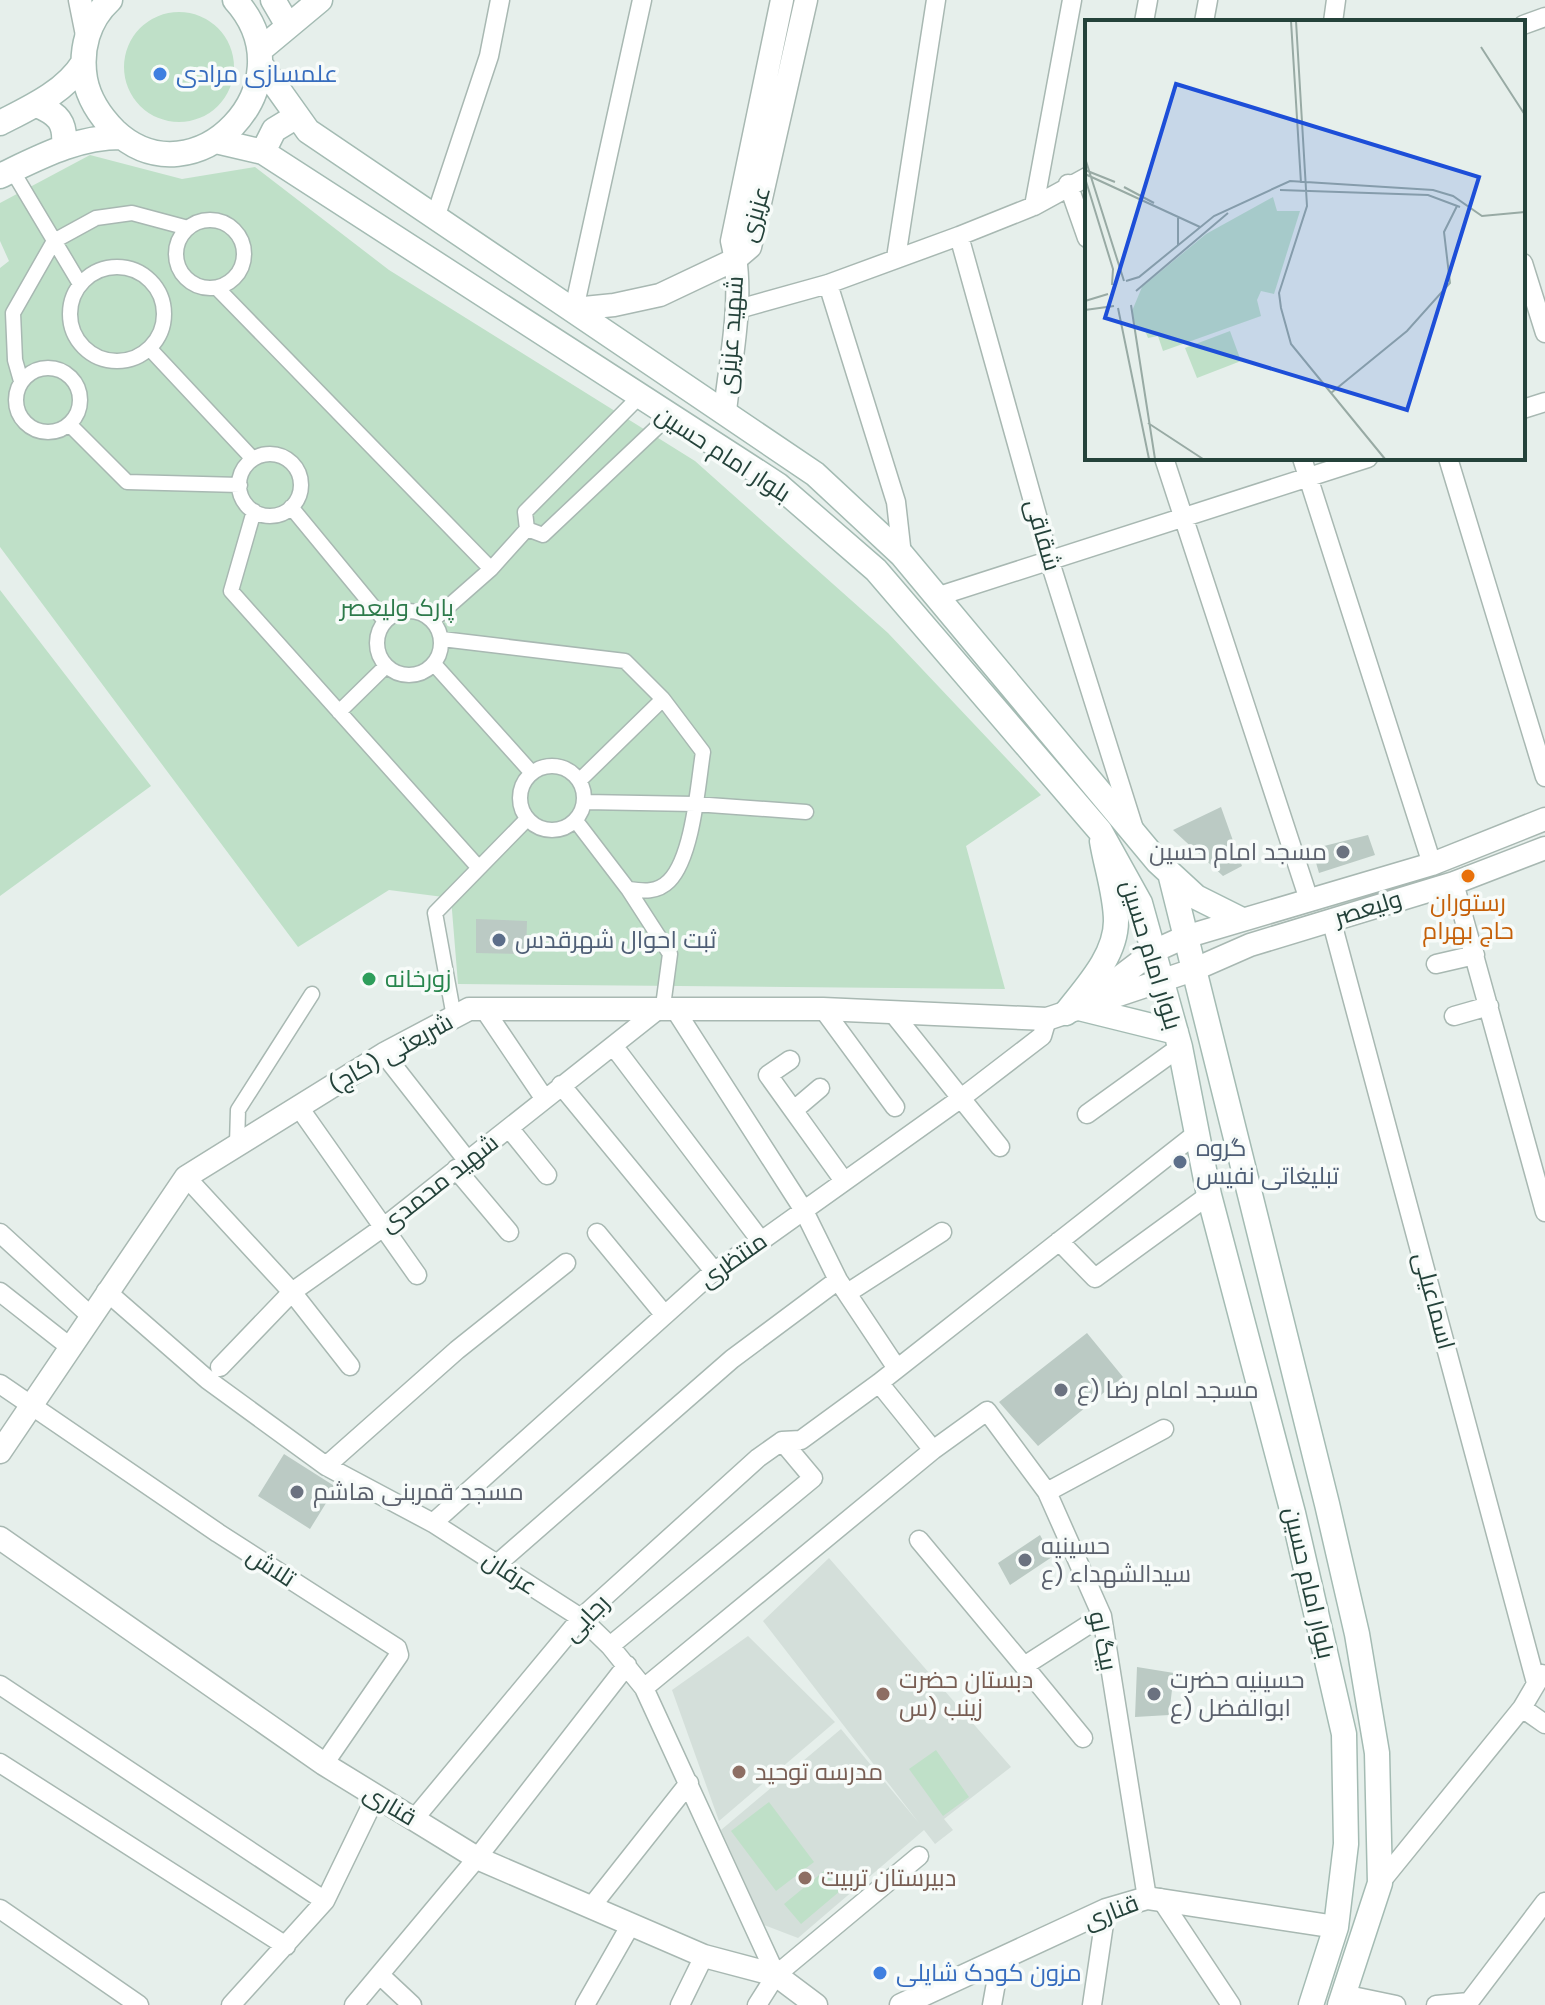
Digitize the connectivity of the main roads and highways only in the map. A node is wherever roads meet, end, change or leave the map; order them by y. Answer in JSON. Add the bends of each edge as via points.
{"nodes":[{"id":1,"x":110,"y":0,"type":"edge"},
{"id":2,"x":235,"y":0,"type":"edge"},
{"id":3,"x":273,"y":0,"type":"edge"},
{"id":4,"x":320,"y":0,"type":"edge"},
{"id":5,"x":287,"y":24,"type":"junction"},
{"id":6,"x":261,"y":57,"type":"junction"},
{"id":7,"x":83,"y":63,"type":"junction"},
{"id":8,"x":37,"y":105,"type":"junction"},
{"id":9,"x":297,"y":116,"type":"junction"},
{"id":10,"x":0,"y":123,"type":"edge"},
{"id":11,"x":122,"y":137,"type":"junction"},
{"id":12,"x":216,"y":141,"type":"junction"},
{"id":13,"x":64,"y":146,"type":"junction"},
{"id":14,"x":263,"y":152,"type":"junction"},
{"id":15,"x":6,"y":173,"type":"edge"},
{"id":16,"x":1100,"y":831,"type":"junction"},
{"id":17,"x":1170,"y":873,"type":"junction"},
{"id":18,"x":1240,"y":919,"type":"road end"},
{"id":19,"x":1178,"y":1040,"type":"junction"},
{"id":20,"x":1327,"y":1504,"type":"junction"},
{"id":21,"x":1293,"y":1513,"type":"junction"},
{"id":22,"x":1342,"y":2000,"type":"edge"},
{"id":23,"x":1311,"y":2005,"type":"edge"}],
"edges":[{"from":1,"to":7,"type":"main road","via":[[87,35]]},
{"from":2,"to":6,"type":"main road","name":"بلوار امام حسین","via":[[254,29]]},
{"from":3,"to":5,"type":"main road"},
{"from":4,"to":5,"type":"main road"},
{"from":5,"to":6,"type":"main road"},
{"from":6,"to":9,"type":"main road","name":"بلوار امام حسین"},
{"from":6,"to":12,"type":"main road","via":[[255,95],[240,121]]},
{"from":7,"to":8,"type":"main road"},
{"from":7,"to":11,"type":"main road","via":[[87,92],[101,117]]},
{"from":8,"to":10,"type":"main road"},
{"from":8,"to":13,"type":"main road","via":[[57,113],[66,129]]},
{"from":9,"to":14,"type":"main road","via":[[274,130]]},
{"from":9,"to":17,"type":"main road","name":"بلوار امام حسین","via":[[308,131],[815,474],[939,596]]},
{"from":11,"to":12,"type":"main road","via":[[168,152]]},
{"from":11,"to":13,"type":"main road"},
{"from":12,"to":14,"type":"main road","name":"بلوار امام حسین"},
{"from":13,"to":15,"type":"main road"},
{"from":14,"to":16,"type":"main road","name":"بلوار امام حسین","via":[[778,485],[876,570]]},
{"from":16,"to":19,"type":"main road","name":"بلوار امام حسین","via":[[1140,903]]},
{"from":16,"to":19,"type":"main road","via":[[1116,922],[1096,974],[1064,1013]]},
{"from":17,"to":18,"type":"main road","via":[[1196,897]]},
{"from":17,"to":20,"type":"main road","name":"بلوار امام حسین"},
{"from":19,"to":21,"type":"main road","name":"بلوار امام حسین","via":[[1209,1195]]},
{"from":20,"to":21,"type":"main road"},
{"from":20,"to":22,"type":"main road","name":"بلوار امام حسین","via":[[1377,1753],[1380,1883]]},
{"from":21,"to":23,"type":"main road","name":"بلوار امام حسین","via":[[1344,1734],[1346,1844],[1336,1927]]}]}
